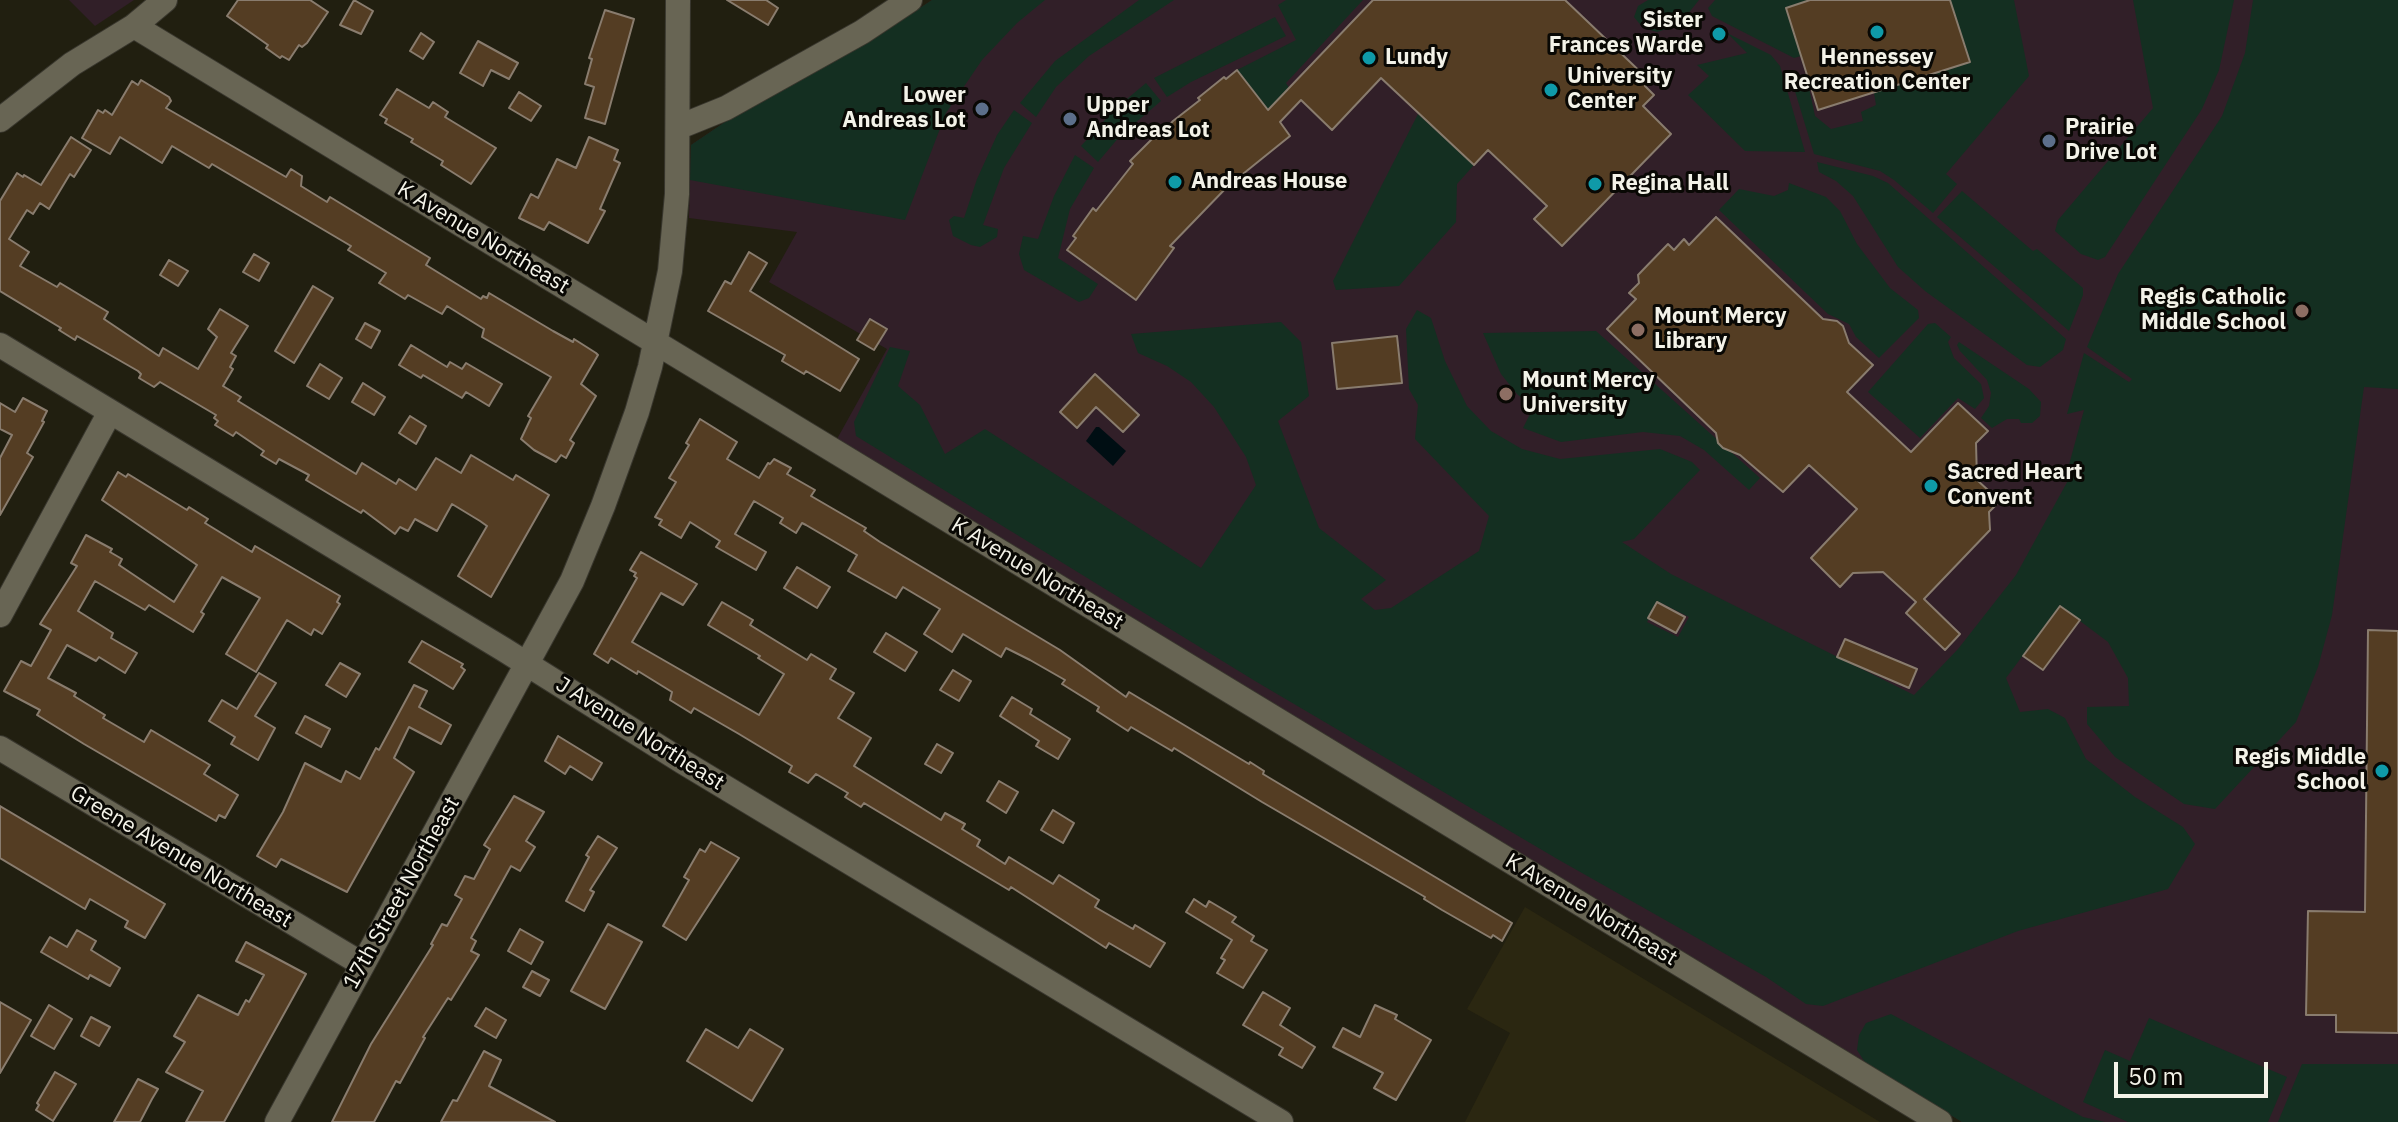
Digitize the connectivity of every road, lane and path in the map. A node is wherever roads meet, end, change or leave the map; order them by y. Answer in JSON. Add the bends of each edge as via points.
{"nodes":[{"id":1,"x":165,"y":0,"type":"edge"},
{"id":2,"x":678,"y":0,"type":"edge"},
{"id":3,"x":910,"y":0,"type":"edge"},
{"id":4,"x":134,"y":26,"type":"junction"},
{"id":5,"x":0,"y":120,"type":"edge"},
{"id":6,"x":679,"y":127,"type":"junction"},
{"id":7,"x":655,"y":342,"type":"junction"},
{"id":8,"x":0,"y":345,"type":"edge"},
{"id":9,"x":110,"y":412,"type":"junction"},
{"id":10,"x":0,"y":615,"type":"edge"},
{"id":11,"x":528,"y":665,"type":"junction"},
{"id":12,"x":0,"y":748,"type":"edge"},
{"id":13,"x":362,"y":964,"type":"junction"},
{"id":14,"x":277,"y":1122,"type":"edge"},
{"id":15,"x":1281,"y":1122,"type":"edge"},
{"id":16,"x":1940,"y":1122,"type":"edge"}],
"edges":[{"from":1,"to":4,"type":"street"},
{"from":2,"to":6,"type":"street","name":"17th Street Northeast"},
{"from":3,"to":6,"type":"street","via":[[726,108]]},
{"from":4,"to":5,"type":"street","via":[[72,64]]},
{"from":4,"to":7,"type":"street","name":"K Avenue Northeast"},
{"from":6,"to":7,"type":"street","name":"17th Street Northeast","via":[[670,271]]},
{"from":7,"to":11,"type":"street","name":"17th Street Northeast","via":[[603,506]]},
{"from":7,"to":16,"type":"street","name":"K Avenue Northeast"},
{"from":8,"to":9,"type":"street","name":"J Avenue Northeast"},
{"from":9,"to":10,"type":"street"},
{"from":9,"to":11,"type":"street","name":"J Avenue Northeast"},
{"from":11,"to":13,"type":"street","name":"17th Street Northeast"},
{"from":11,"to":15,"type":"street","name":"J Avenue Northeast"},
{"from":12,"to":13,"type":"street","name":"Greene Avenue Northeast"},
{"from":13,"to":14,"type":"street","name":"17th Street Northeast"}]}
